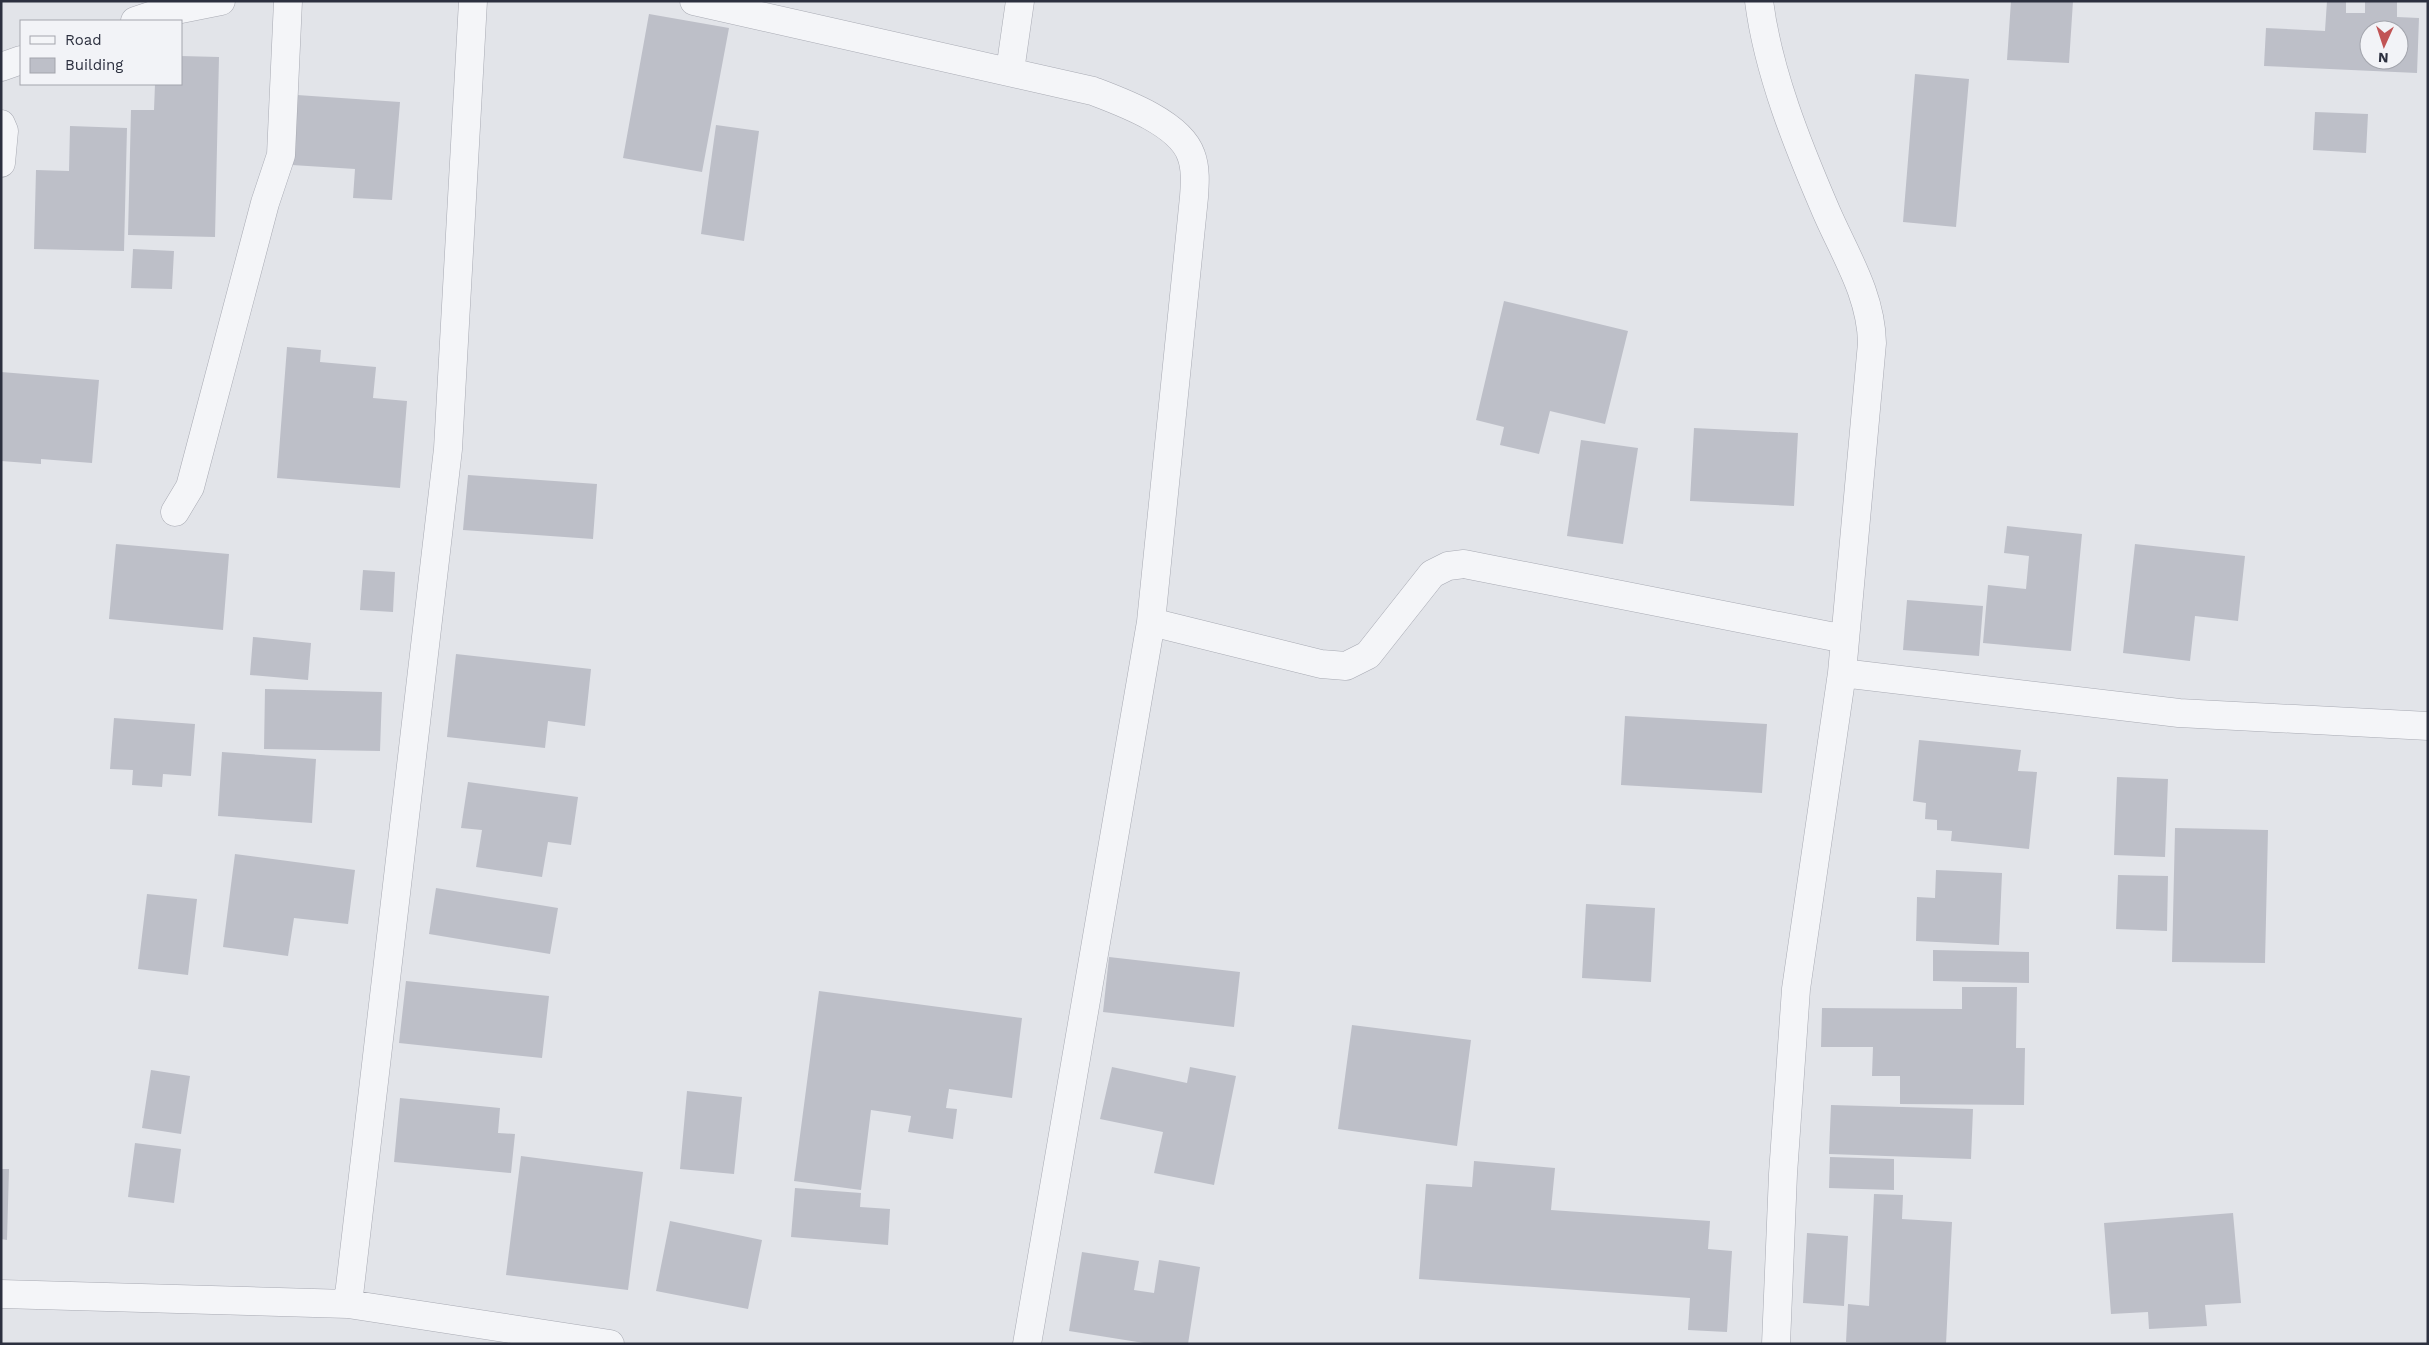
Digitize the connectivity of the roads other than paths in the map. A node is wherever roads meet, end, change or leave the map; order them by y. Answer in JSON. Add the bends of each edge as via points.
{"nodes":[{"id":1,"x":220,"y":1,"type":"edge"},
{"id":2,"x":288,"y":1,"type":"edge"},
{"id":3,"x":473,"y":1,"type":"edge"},
{"id":4,"x":694,"y":1,"type":"edge"},
{"id":5,"x":1020,"y":1,"type":"edge"},
{"id":6,"x":1759,"y":1,"type":"edge"},
{"id":7,"x":149,"y":12,"type":"edge"},
{"id":8,"x":20,"y":60,"type":"edge"},
{"id":9,"x":1,"y":66,"type":"edge"},
{"id":10,"x":1010,"y":71,"type":"junction"},
{"id":11,"x":1,"y":124,"type":"edge"},
{"id":12,"x":1,"y":163,"type":"edge"},
{"id":13,"x":174,"y":512,"type":"dead end"},
{"id":14,"x":1151,"y":622,"type":"junction"},
{"id":15,"x":1845,"y":639,"type":"junction"},
{"id":16,"x":1842,"y":673,"type":"junction"},
{"id":17,"x":2428,"y":726,"type":"edge"},
{"id":18,"x":1,"y":1294,"type":"edge"},
{"id":19,"x":348,"y":1304,"type":"junction"},
{"id":20,"x":610,"y":1344,"type":"edge"},
{"id":21,"x":1027,"y":1344,"type":"edge"},
{"id":22,"x":1776,"y":1344,"type":"edge"}],
"edges":[{"from":1,"to":7,"type":"street"},
{"from":2,"to":13,"type":"street","via":[[281,155],[265,203],[190,487]]},
{"from":3,"to":19,"type":"street","via":[[448,449]]},
{"from":4,"to":10,"type":"street"},
{"from":5,"to":10,"type":"street"},
{"from":6,"to":15,"type":"street","via":[[1768,54],[1799,144],[1857,278],[1871,324],[1872,343]]},
{"from":8,"to":9,"type":"street"},
{"from":10,"to":14,"type":"street","via":[[1093,91],[1132,105],[1180,138],[1191,154],[1195,174],[1194,197]]},
{"from":11,"to":12,"type":"street","via":[[4,131]]},
{"from":14,"to":15,"type":"street","via":[[1320,664],[1346,666],[1368,655],[1432,574],[1448,566],[1464,564]]},
{"from":14,"to":21,"type":"street"},
{"from":15,"to":16,"type":"street"},
{"from":16,"to":17,"type":"street","via":[[2179,712]]},
{"from":16,"to":22,"type":"street","via":[[1796,989],[1783,1174]]},
{"from":18,"to":19,"type":"street"},
{"from":19,"to":20,"type":"street"}]}
